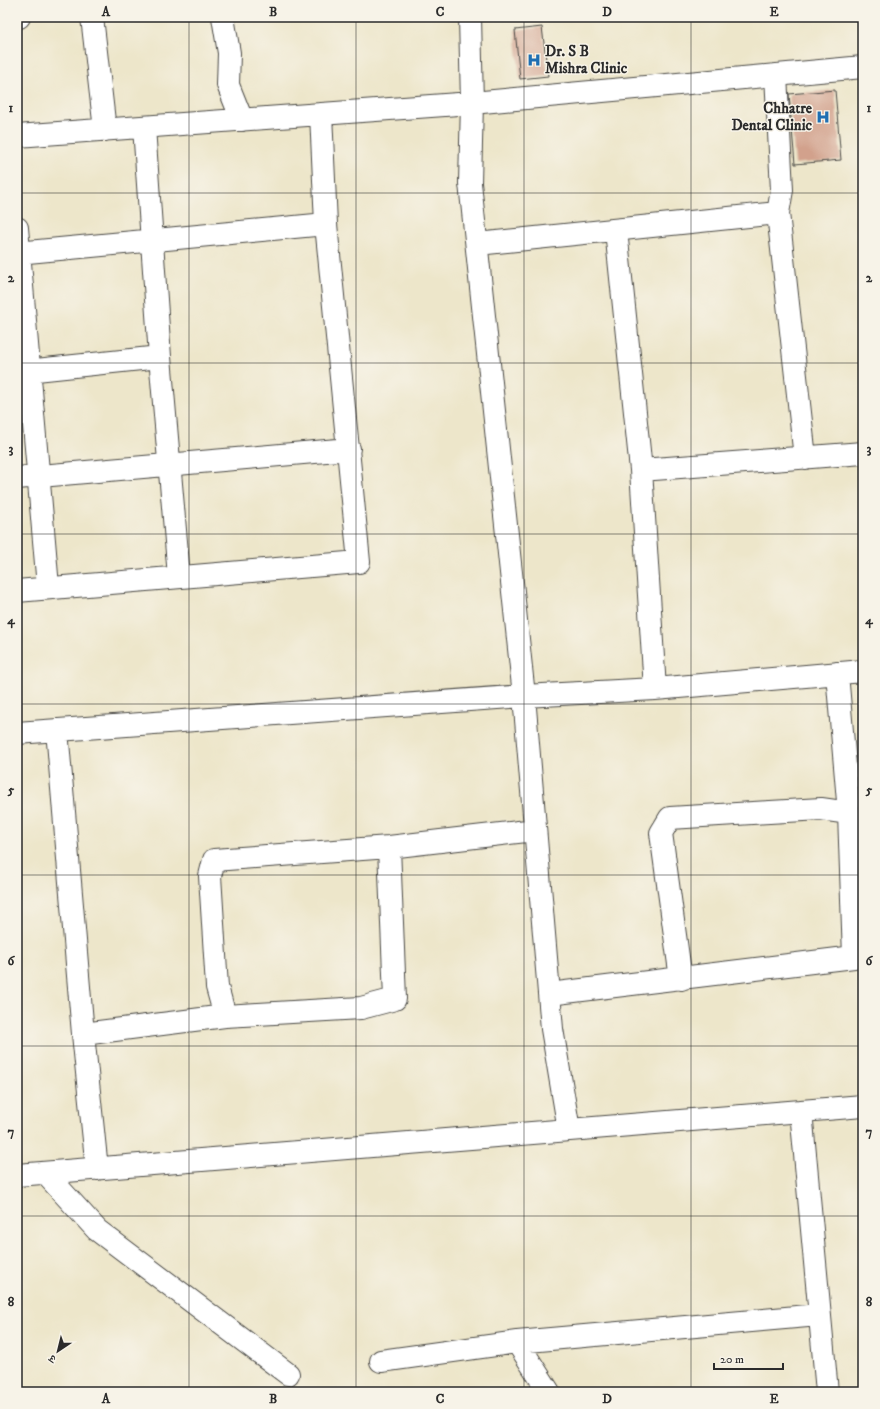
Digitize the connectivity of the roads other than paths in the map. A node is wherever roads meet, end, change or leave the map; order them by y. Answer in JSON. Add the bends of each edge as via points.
{"nodes":[{"id":1,"x":92,"y":17,"type":"edge"},
{"id":2,"x":223,"y":17,"type":"edge"},
{"id":3,"x":470,"y":17,"type":"edge"},
{"id":4,"x":863,"y":67,"type":"edge"},
{"id":5,"x":776,"y":75,"type":"junction"},
{"id":6,"x":472,"y":103,"type":"junction"},
{"id":7,"x":321,"y":114,"type":"junction"},
{"id":8,"x":242,"y":120,"type":"junction"},
{"id":9,"x":144,"y":127,"type":"junction"},
{"id":10,"x":105,"y":130,"type":"junction"},
{"id":11,"x":17,"y":136,"type":"edge"},
{"id":12,"x":778,"y":213,"type":"junction"},
{"id":13,"x":326,"y":224,"type":"junction"},
{"id":14,"x":17,"y":228,"type":"edge"},
{"id":15,"x":616,"y":230,"type":"junction"},
{"id":16,"x":152,"y":241,"type":"junction"},
{"id":17,"x":477,"y":244,"type":"junction"},
{"id":18,"x":18,"y":252,"type":"edge"},
{"id":19,"x":160,"y":357,"type":"junction"},
{"id":20,"x":24,"y":371,"type":"edge"},
{"id":21,"x":349,"y":449,"type":"junction"},
{"id":22,"x":863,"y":453,"type":"edge"},
{"id":23,"x":805,"y":458,"type":"junction"},
{"id":24,"x":170,"y":465,"type":"junction"},
{"id":25,"x":641,"y":470,"type":"junction"},
{"id":26,"x":40,"y":476,"type":"junction"},
{"id":27,"x":17,"y":478,"type":"edge"},
{"id":28,"x":179,"y":576,"type":"junction"},
{"id":29,"x":48,"y":588,"type":"junction"},
{"id":30,"x":17,"y":591,"type":"edge"},
{"id":31,"x":863,"y":671,"type":"edge"},
{"id":32,"x":837,"y":673,"type":"junction"},
{"id":33,"x":655,"y":689,"type":"junction"},
{"id":34,"x":524,"y":696,"type":"junction"},
{"id":35,"x":57,"y":730,"type":"junction"},
{"id":36,"x":17,"y":733,"type":"edge"},
{"id":37,"x":849,"y":813,"type":"junction"},
{"id":38,"x":535,"y":830,"type":"junction"},
{"id":39,"x":389,"y":847,"type":"junction"},
{"id":40,"x":681,"y":979,"type":"junction"},
{"id":41,"x":549,"y":994,"type":"junction"},
{"id":42,"x":225,"y":1016,"type":"junction"},
{"id":43,"x":83,"y":1034,"type":"junction"},
{"id":44,"x":863,"y":1106,"type":"edge"},
{"id":45,"x":801,"y":1111,"type":"junction"},
{"id":46,"x":569,"y":1130,"type":"junction"},
{"id":47,"x":98,"y":1169,"type":"junction"},
{"id":48,"x":45,"y":1173,"type":"junction"},
{"id":49,"x":17,"y":1175,"type":"edge"},
{"id":50,"x":820,"y":1315,"type":"junction"},
{"id":51,"x":516,"y":1342,"type":"junction"},
{"id":52,"x":382,"y":1361,"type":"dead end"},
{"id":53,"x":288,"y":1374,"type":"dead end"},
{"id":54,"x":549,"y":1392,"type":"edge"},
{"id":55,"x":826,"y":1392,"type":"edge"}],
"edges":[{"from":1,"to":10,"type":"street"},
{"from":2,"to":8,"type":"street","via":[[229,53],[228,85]]},
{"from":3,"to":6,"type":"street"},
{"from":4,"to":5,"type":"street"},
{"from":5,"to":6,"type":"street"},
{"from":5,"to":12,"type":"street","via":[[782,190]]},
{"from":6,"to":7,"type":"street"},
{"from":6,"to":17,"type":"street","via":[[470,183]]},
{"from":7,"to":8,"type":"street"},
{"from":7,"to":13,"type":"street"},
{"from":8,"to":9,"type":"street"},
{"from":9,"to":10,"type":"street"},
{"from":9,"to":16,"type":"street"},
{"from":10,"to":11,"type":"street"},
{"from":12,"to":15,"type":"street"},
{"from":12,"to":23,"type":"street"},
{"from":13,"to":16,"type":"street"},
{"from":13,"to":21,"type":"street"},
{"from":14,"to":18,"type":"street"},
{"from":15,"to":17,"type":"street"},
{"from":15,"to":25,"type":"street"},
{"from":16,"to":18,"type":"street"},
{"from":16,"to":19,"type":"street"},
{"from":17,"to":34,"type":"street"},
{"from":18,"to":20,"type":"street"},
{"from":19,"to":20,"type":"street"},
{"from":19,"to":24,"type":"street"},
{"from":20,"to":26,"type":"street"},
{"from":21,"to":24,"type":"street"},
{"from":21,"to":28,"type":"street","via":[[359,562]]},
{"from":22,"to":23,"type":"street"},
{"from":23,"to":25,"type":"street"},
{"from":24,"to":26,"type":"street"},
{"from":24,"to":28,"type":"street"},
{"from":25,"to":33,"type":"street"},
{"from":26,"to":27,"type":"street"},
{"from":26,"to":29,"type":"street"},
{"from":28,"to":29,"type":"street"},
{"from":29,"to":30,"type":"street"},
{"from":31,"to":32,"type":"street"},
{"from":32,"to":33,"type":"street"},
{"from":32,"to":37,"type":"street"},
{"from":33,"to":34,"type":"street"},
{"from":34,"to":35,"type":"street"},
{"from":34,"to":38,"type":"street"},
{"from":35,"to":36,"type":"street"},
{"from":35,"to":43,"type":"street"},
{"from":37,"to":40,"type":"street","via":[[854,957]]},
{"from":37,"to":40,"type":"street","via":[[821,809],[670,818],[661,833]]},
{"from":38,"to":39,"type":"street"},
{"from":38,"to":41,"type":"street"},
{"from":39,"to":42,"type":"street","via":[[395,999],[361,1008]]},
{"from":39,"to":42,"type":"street","via":[[214,860],[210,876],[217,987]]},
{"from":40,"to":41,"type":"street"},
{"from":41,"to":46,"type":"street","via":[[552,1029]]},
{"from":42,"to":43,"type":"street"},
{"from":43,"to":47,"type":"street"},
{"from":44,"to":45,"type":"street"},
{"from":45,"to":46,"type":"street"},
{"from":45,"to":50,"type":"street"},
{"from":46,"to":47,"type":"street"},
{"from":47,"to":48,"type":"street"},
{"from":48,"to":49,"type":"street"},
{"from":48,"to":53,"type":"street","via":[[98,1230]]},
{"from":50,"to":51,"type":"street"},
{"from":50,"to":55,"type":"street"},
{"from":51,"to":52,"type":"street"},
{"from":51,"to":54,"type":"street"}]}
